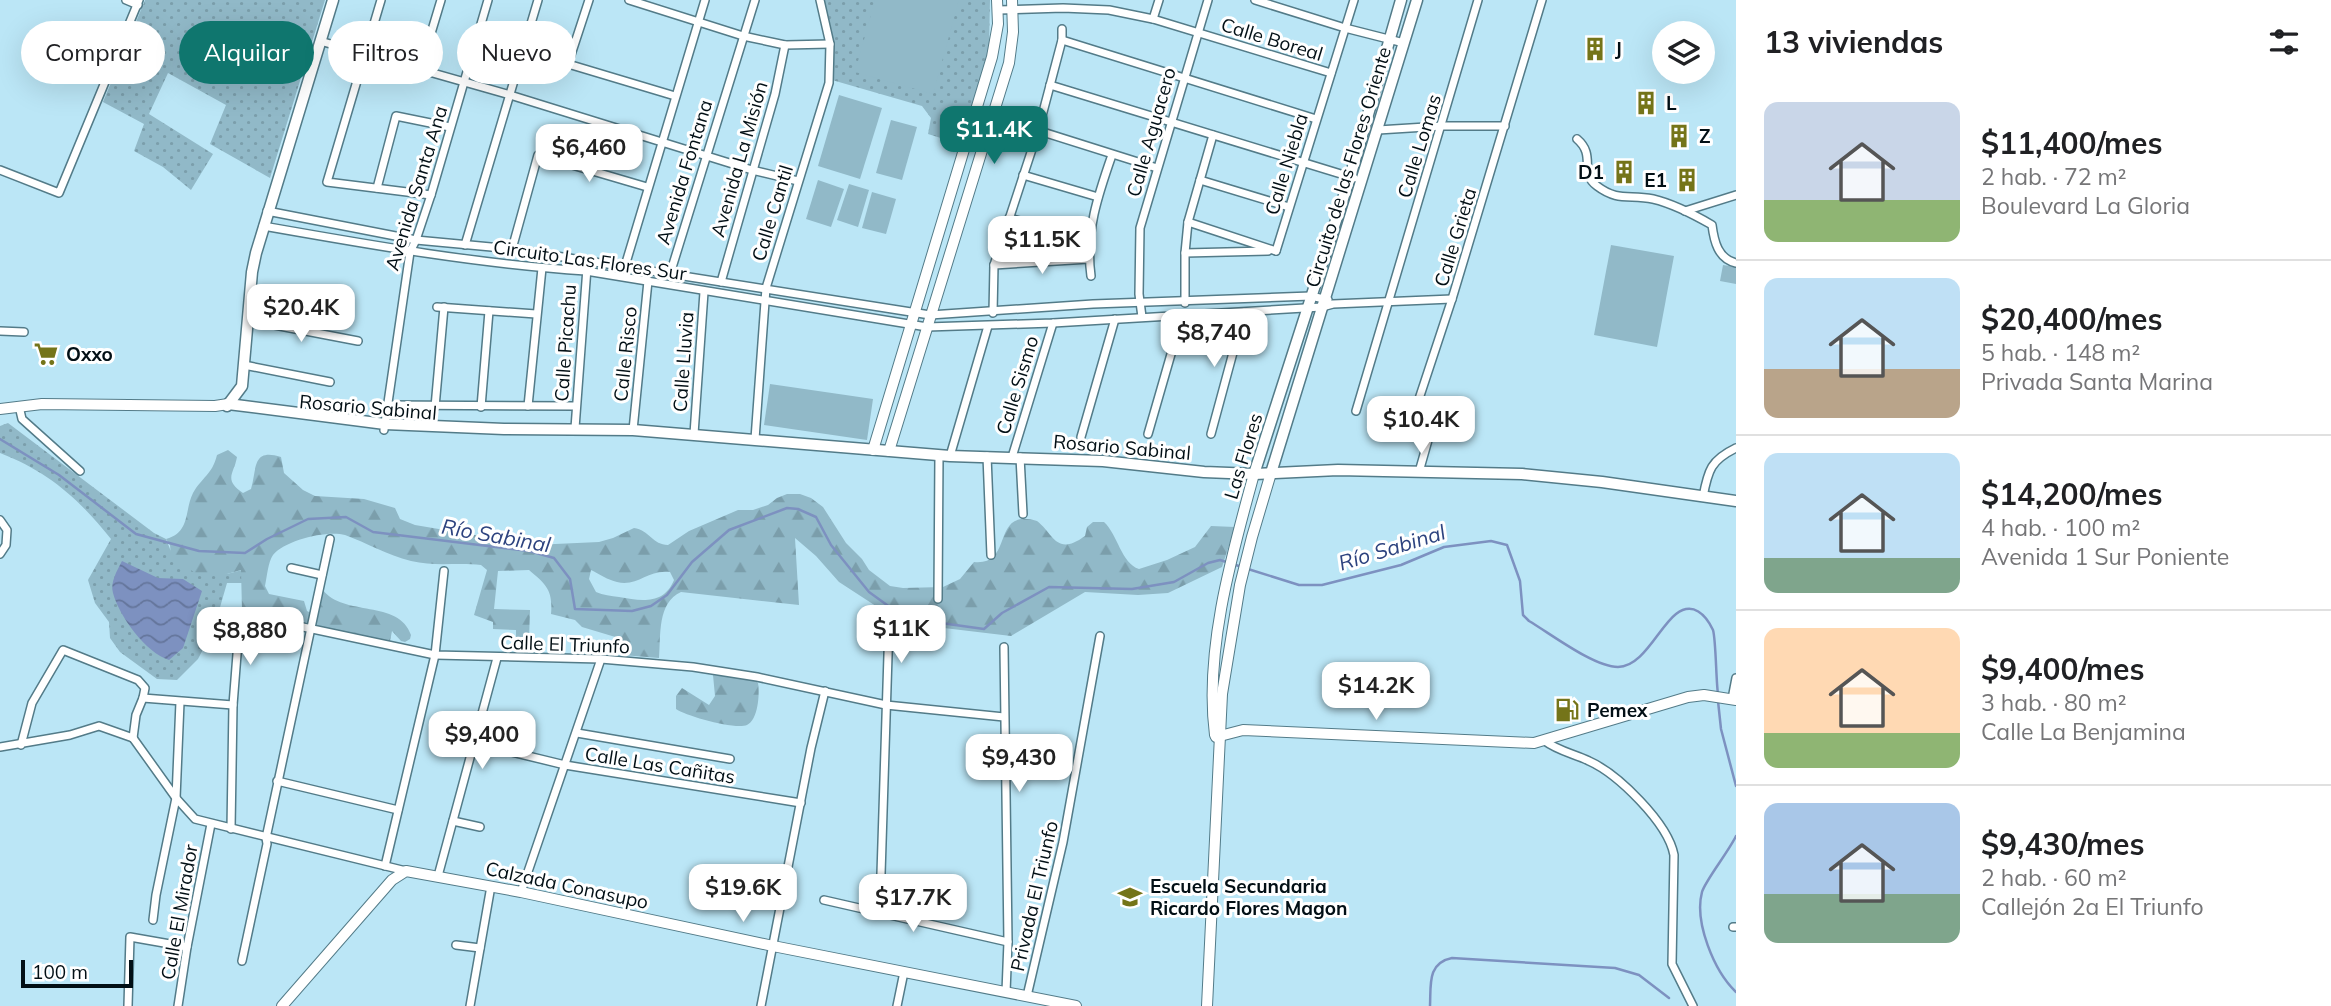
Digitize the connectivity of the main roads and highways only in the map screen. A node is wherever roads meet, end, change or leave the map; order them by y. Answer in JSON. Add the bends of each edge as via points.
{"nodes":[{"id":1,"x":333,"y":0,"type":"edge"},
{"id":2,"x":1401,"y":0,"type":"edge"},
{"id":3,"x":1417,"y":0,"type":"edge"},
{"id":4,"x":242,"y":386,"type":"junction"},
{"id":5,"x":255,"y":409,"type":"junction"},
{"id":6,"x":1271,"y":473,"type":"junction"},
{"id":7,"x":1254,"y":474,"type":"junction"},
{"id":8,"x":1736,"y":501,"type":"edge"}],
"edges":[{"from":1,"to":4,"type":"main road","via":[[252,272]]},
{"from":2,"to":7,"type":"main road","name":"Las Flores","via":[[1350,177]]},
{"from":3,"to":6,"type":"main road","name":"Circuito de las Flores Oriente"},
{"from":4,"to":5,"type":"main road"},
{"from":4,"to":5,"type":"main road","name":"Rosario Sabinal","via":[[227,406]]},
{"from":5,"to":7,"type":"main road","name":"Rosario Sabinal","via":[[384,427],[633,430],[944,456],[1103,461]]},
{"from":6,"to":7,"type":"main road","name":"Rosario Sabinal"},
{"from":6,"to":8,"type":"main road","name":"Rosario Sabinal","via":[[1522,474]]}]}
